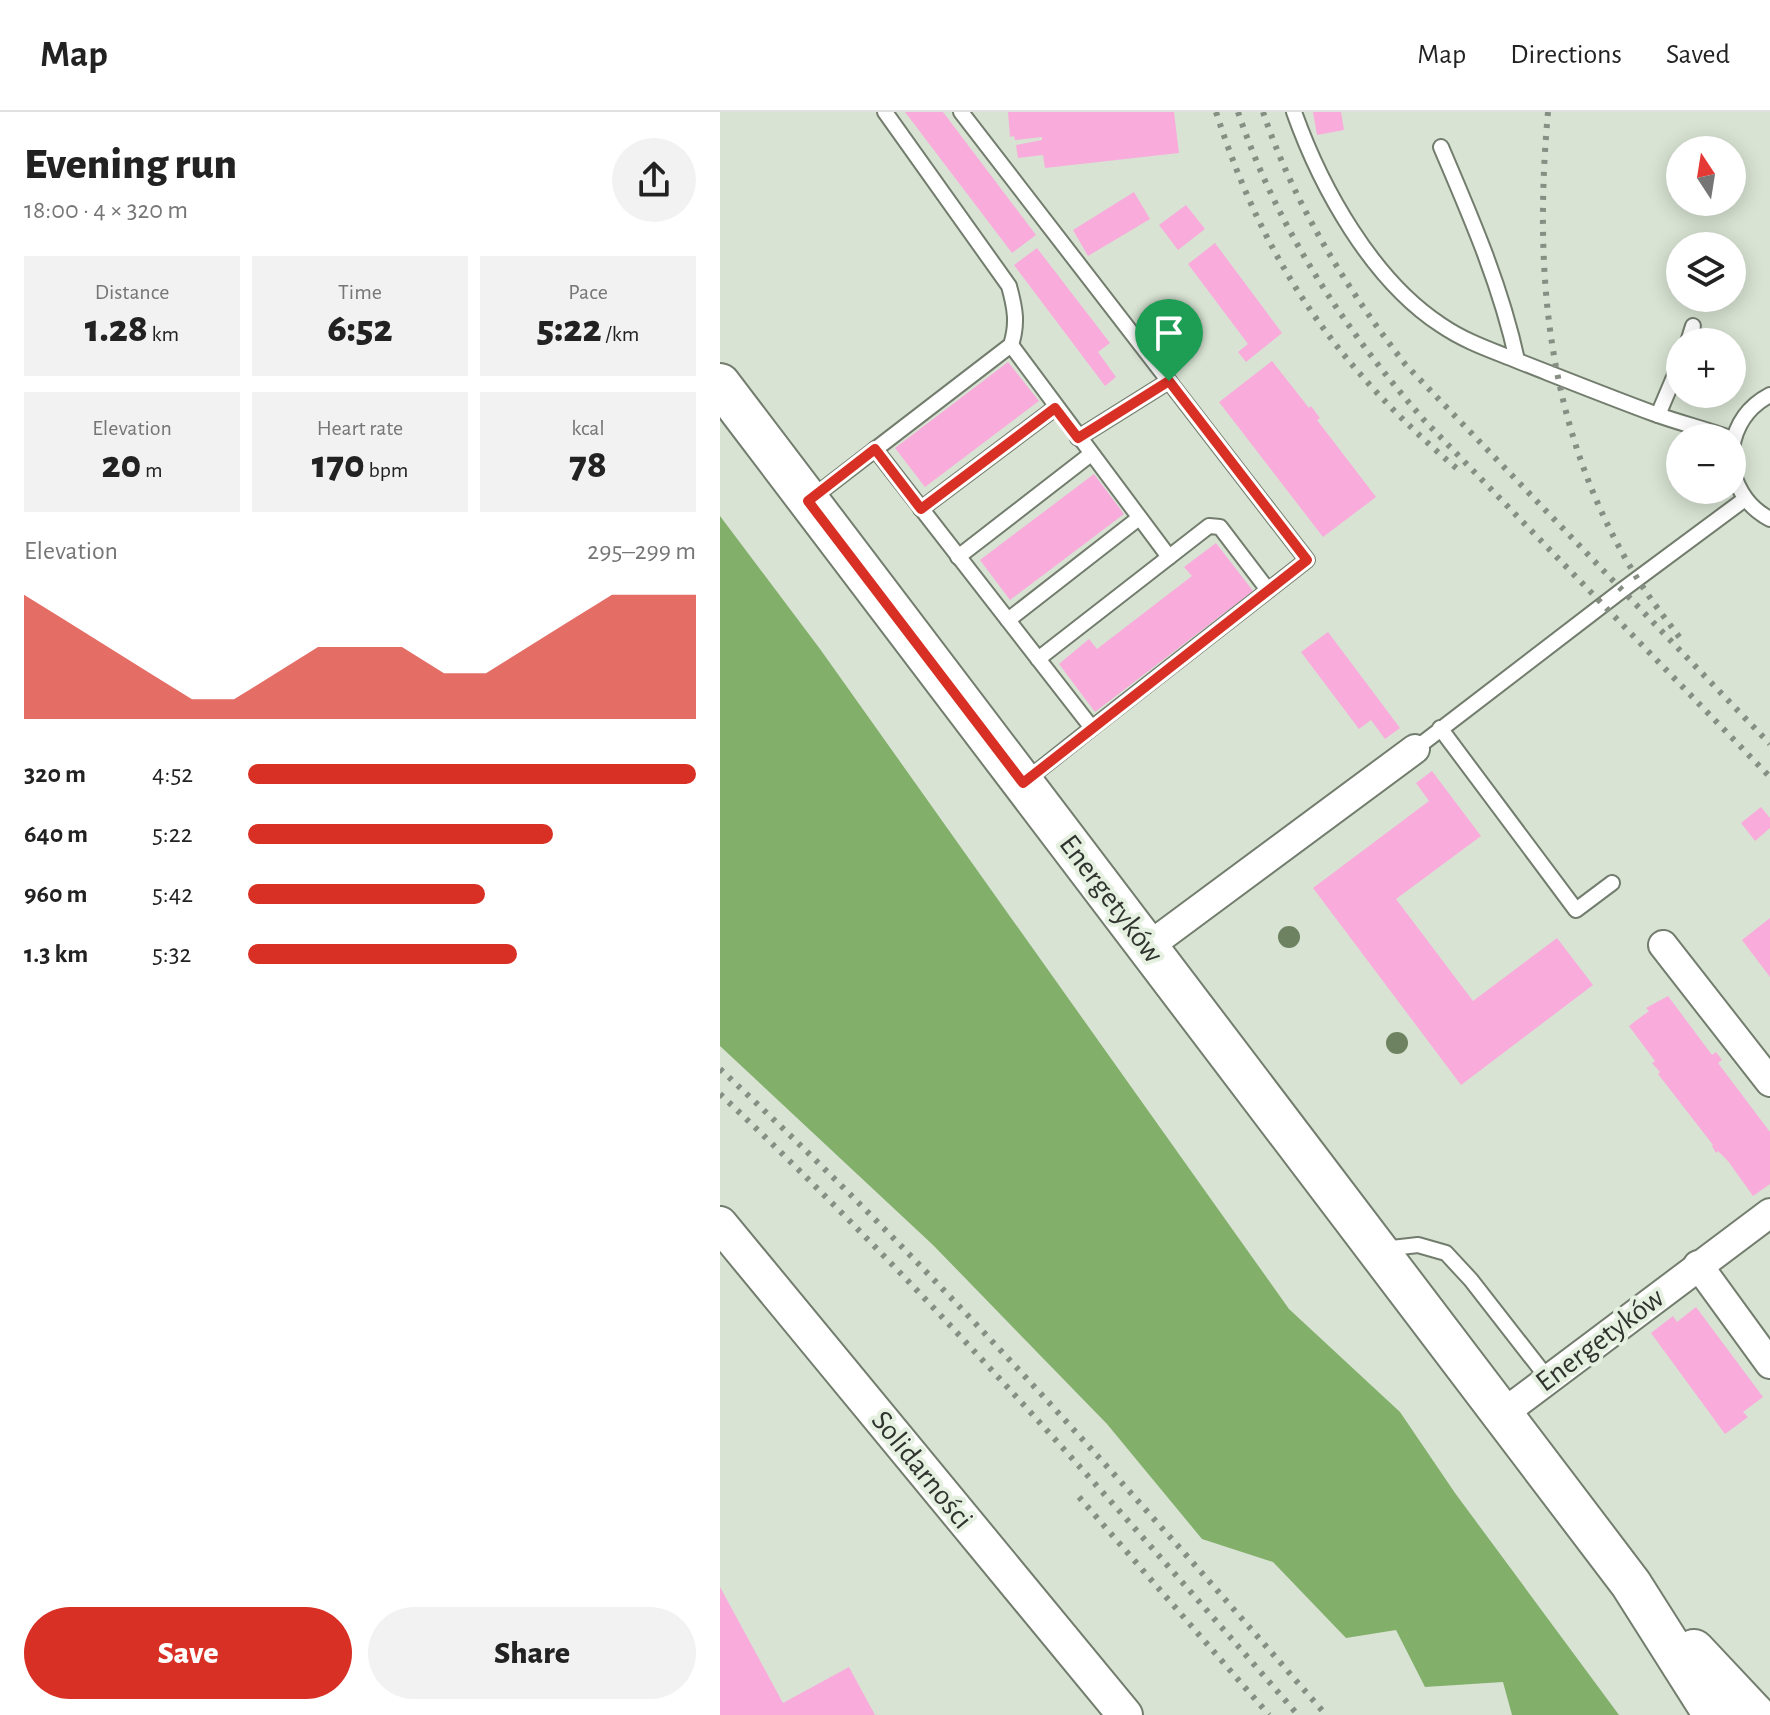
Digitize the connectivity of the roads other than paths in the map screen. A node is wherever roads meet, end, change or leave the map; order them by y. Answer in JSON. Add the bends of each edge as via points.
{"nodes":[{"id":1,"x":885,"y":112,"type":"edge"},
{"id":2,"x":961,"y":112,"type":"edge"},
{"id":3,"x":1294,"y":112,"type":"edge"},
{"id":4,"x":1441,"y":147,"type":"dead end"},
{"id":5,"x":1011,"y":345,"type":"junction"},
{"id":6,"x":1517,"y":360,"type":"junction"},
{"id":7,"x":1169,"y":381,"type":"junction"},
{"id":8,"x":720,"y":384,"type":"edge"},
{"id":9,"x":1770,"y":395,"type":"edge"},
{"id":10,"x":1666,"y":396,"type":"edge"},
{"id":11,"x":1055,"y":408,"type":"junction"},
{"id":12,"x":1658,"y":415,"type":"junction"},
{"id":13,"x":1684,"y":424,"type":"edge"},
{"id":14,"x":1741,"y":424,"type":"edge"},
{"id":15,"x":1078,"y":438,"type":"junction"},
{"id":16,"x":875,"y":449,"type":"junction"},
{"id":17,"x":1091,"y":454,"type":"junction"},
{"id":18,"x":1746,"y":500,"type":"edge"},
{"id":19,"x":808,"y":501,"type":"junction"},
{"id":20,"x":1738,"y":504,"type":"edge"},
{"id":21,"x":921,"y":509,"type":"junction"},
{"id":22,"x":1139,"y":518,"type":"junction"},
{"id":23,"x":1770,"y":519,"type":"edge"},
{"id":24,"x":958,"y":557,"type":"junction"},
{"id":25,"x":1169,"y":557,"type":"junction"},
{"id":26,"x":1268,"y":590,"type":"junction"},
{"id":27,"x":1008,"y":620,"type":"junction"},
{"id":28,"x":1038,"y":659,"type":"junction"},
{"id":29,"x":1092,"y":728,"type":"junction"},
{"id":30,"x":1440,"y":728,"type":"junction"},
{"id":31,"x":1415,"y":749,"type":"joint"},
{"id":32,"x":1023,"y":783,"type":"junction"},
{"id":33,"x":1612,"y":883,"type":"dead end"},
{"id":34,"x":1663,"y":945,"type":"dead end"},
{"id":35,"x":1149,"y":946,"type":"junction"},
{"id":36,"x":1770,"y":1082,"type":"edge"},
{"id":37,"x":1770,"y":1213,"type":"edge"},
{"id":38,"x":720,"y":1224,"type":"edge"},
{"id":39,"x":1375,"y":1250,"type":"junction"},
{"id":40,"x":1698,"y":1265,"type":"junction"},
{"id":41,"x":1770,"y":1364,"type":"edge"},
{"id":42,"x":1549,"y":1380,"type":"junction"},
{"id":43,"x":1501,"y":1415,"type":"junction"},
{"id":44,"x":1631,"y":1584,"type":"junction"},
{"id":45,"x":1125,"y":1715,"type":"edge"},
{"id":46,"x":1714,"y":1715,"type":"edge"},
{"id":47,"x":1755,"y":1715,"type":"edge"}],
"edges":[{"from":1,"to":5,"type":"lane","via":[[1009,286],[1017,311]]},
{"from":2,"to":7,"type":"lane"},
{"from":3,"to":6,"type":"lane","via":[[1335,202],[1399,291],[1439,324],[1481,348]]},
{"from":4,"to":6,"type":"lane","via":[[1485,248]]},
{"from":5,"to":11,"type":"lane"},
{"from":5,"to":16,"type":"lane"},
{"from":6,"to":12,"type":"lane"},
{"from":7,"to":15,"type":"lane"},
{"from":7,"to":26,"type":"lane","via":[[1307,560]]},
{"from":8,"to":19,"type":"main road","name":"Energetyków"},
{"from":9,"to":14,"type":"lane","via":[[1748,411]]},
{"from":10,"to":12,"type":"lane"},
{"from":11,"to":15,"type":"lane"},
{"from":11,"to":21,"type":"lane"},
{"from":12,"to":13,"type":"lane"},
{"from":15,"to":17,"type":"lane"},
{"from":16,"to":19,"type":"lane"},
{"from":16,"to":21,"type":"lane"},
{"from":17,"to":22,"type":"lane"},
{"from":17,"to":24,"type":"lane"},
{"from":18,"to":23,"type":"lane"},
{"from":19,"to":32,"type":"main road","name":"Energetyków"},
{"from":20,"to":30,"type":"lane"},
{"from":21,"to":24,"type":"lane"},
{"from":22,"to":25,"type":"lane"},
{"from":22,"to":27,"type":"lane"},
{"from":24,"to":27,"type":"lane"},
{"from":25,"to":26,"type":"lane","via":[[1209,526],[1220,527]]},
{"from":25,"to":28,"type":"lane"},
{"from":26,"to":29,"type":"lane"},
{"from":27,"to":28,"type":"lane"},
{"from":28,"to":29,"type":"lane"},
{"from":29,"to":32,"type":"lane"},
{"from":30,"to":31,"type":"lane"},
{"from":30,"to":33,"type":"lane","via":[[1533,851],[1553,888],[1576,910]]},
{"from":31,"to":35,"type":"street"},
{"from":32,"to":35,"type":"main road","name":"Energetyków"},
{"from":34,"to":36,"type":"street"},
{"from":35,"to":39,"type":"main road","name":"Energetyków"},
{"from":37,"to":40,"type":"street","name":"Energetyków"},
{"from":38,"to":45,"type":"street","name":"Solidarności"},
{"from":39,"to":42,"type":"lane","via":[[1418,1245],[1446,1253]]},
{"from":39,"to":43,"type":"main road","name":"Energetyków"},
{"from":40,"to":41,"type":"street"},
{"from":40,"to":42,"type":"street","name":"Energetyków"},
{"from":42,"to":43,"type":"street","name":"Energetyków"},
{"from":43,"to":44,"type":"main road","name":"Energetyków"},
{"from":44,"to":46,"type":"main road","name":"Energetyków"},
{"from":44,"to":47,"type":"main road","name":"Energetyków"}]}
